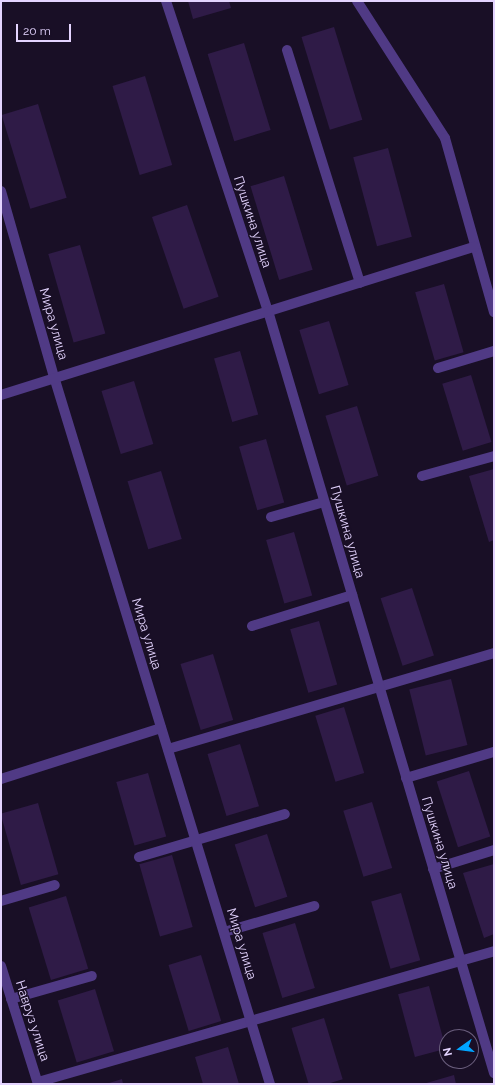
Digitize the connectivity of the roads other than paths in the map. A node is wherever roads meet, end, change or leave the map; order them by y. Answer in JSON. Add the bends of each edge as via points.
{"nodes":[{"id":1,"x":166,"y":1,"type":"edge"},
{"id":2,"x":357,"y":1,"type":"edge"},
{"id":3,"x":287,"y":50,"type":"dead end"},
{"id":4,"x":1,"y":190,"type":"edge"},
{"id":5,"x":474,"y":247,"type":"junction"},
{"id":6,"x":360,"y":283,"type":"junction"},
{"id":7,"x":268,"y":311,"type":"junction"},
{"id":8,"x":494,"y":312,"type":"edge"},
{"id":9,"x":494,"y":351,"type":"edge"},
{"id":10,"x":438,"y":368,"type":"dead end"},
{"id":11,"x":55,"y":380,"type":"junction"},
{"id":12,"x":1,"y":395,"type":"edge"},
{"id":13,"x":494,"y":456,"type":"edge"},
{"id":14,"x":422,"y":476,"type":"dead end"},
{"id":15,"x":324,"y":502,"type":"junction"},
{"id":16,"x":271,"y":517,"type":"dead end"},
{"id":17,"x":352,"y":596,"type":"junction"},
{"id":18,"x":252,"y":626,"type":"dead end"},
{"id":19,"x":494,"y":654,"type":"edge"},
{"id":20,"x":379,"y":687,"type":"junction"},
{"id":21,"x":161,"y":728,"type":"junction"},
{"id":22,"x":168,"y":749,"type":"junction"},
{"id":23,"x":494,"y":752,"type":"edge"},
{"id":24,"x":406,"y":778,"type":"junction"},
{"id":25,"x":1,"y":779,"type":"edge"},
{"id":26,"x":285,"y":814,"type":"dead end"},
{"id":27,"x":196,"y":841,"type":"junction"},
{"id":28,"x":494,"y":850,"type":"edge"},
{"id":29,"x":139,"y":857,"type":"dead end"},
{"id":30,"x":433,"y":869,"type":"junction"},
{"id":31,"x":55,"y":885,"type":"dead end"},
{"id":32,"x":1,"y":901,"type":"edge"},
{"id":33,"x":314,"y":906,"type":"dead end"},
{"id":34,"x":224,"y":932,"type":"junction"},
{"id":35,"x":494,"y":951,"type":"edge"},
{"id":36,"x":461,"y":961,"type":"junction"},
{"id":37,"x":1,"y":966,"type":"edge"},
{"id":38,"x":92,"y":976,"type":"dead end"},
{"id":39,"x":11,"y":999,"type":"junction"},
{"id":40,"x":251,"y":1021,"type":"junction"},
{"id":41,"x":494,"y":1073,"type":"edge"},
{"id":42,"x":38,"y":1083,"type":"edge"},
{"id":43,"x":270,"y":1084,"type":"edge"}],
"edges":[{"from":1,"to":7,"type":"street","name":"Пушкина улица"},
{"from":2,"to":5,"type":"street","via":[[445,138]]},
{"from":3,"to":6,"type":"street"},
{"from":4,"to":11,"type":"street","name":"Мира улица"},
{"from":5,"to":6,"type":"street"},
{"from":5,"to":8,"type":"street"},
{"from":6,"to":7,"type":"street"},
{"from":7,"to":11,"type":"street"},
{"from":7,"to":15,"type":"street","name":"Пушкина улица"},
{"from":9,"to":10,"type":"street"},
{"from":11,"to":12,"type":"street"},
{"from":11,"to":21,"type":"street","name":"Мира улица"},
{"from":13,"to":14,"type":"street"},
{"from":15,"to":16,"type":"street"},
{"from":15,"to":17,"type":"street","name":"Пушкина улица"},
{"from":17,"to":18,"type":"street"},
{"from":17,"to":20,"type":"street","name":"Пушкина улица"},
{"from":19,"to":20,"type":"street"},
{"from":20,"to":22,"type":"street"},
{"from":20,"to":24,"type":"street","name":"Пушкина улица"},
{"from":21,"to":22,"type":"street","name":"Мира улица"},
{"from":21,"to":25,"type":"street"},
{"from":22,"to":27,"type":"street","name":"Мира улица"},
{"from":23,"to":24,"type":"street"},
{"from":24,"to":30,"type":"street","name":"Пушкина улица"},
{"from":26,"to":27,"type":"street"},
{"from":27,"to":29,"type":"street"},
{"from":27,"to":34,"type":"street","name":"Мира улица"},
{"from":28,"to":30,"type":"street"},
{"from":30,"to":36,"type":"street","name":"Пушкина улица"},
{"from":31,"to":32,"type":"street"},
{"from":33,"to":34,"type":"street"},
{"from":34,"to":40,"type":"street","name":"Мира улица"},
{"from":35,"to":36,"type":"street"},
{"from":36,"to":40,"type":"street"},
{"from":36,"to":41,"type":"street","name":"Пушкина улица"},
{"from":37,"to":39,"type":"street","name":"Навруз улица"},
{"from":38,"to":39,"type":"street"},
{"from":39,"to":42,"type":"street","name":"Навруз улица"},
{"from":40,"to":42,"type":"street"},
{"from":40,"to":43,"type":"street","name":"Мира улица"}]}
